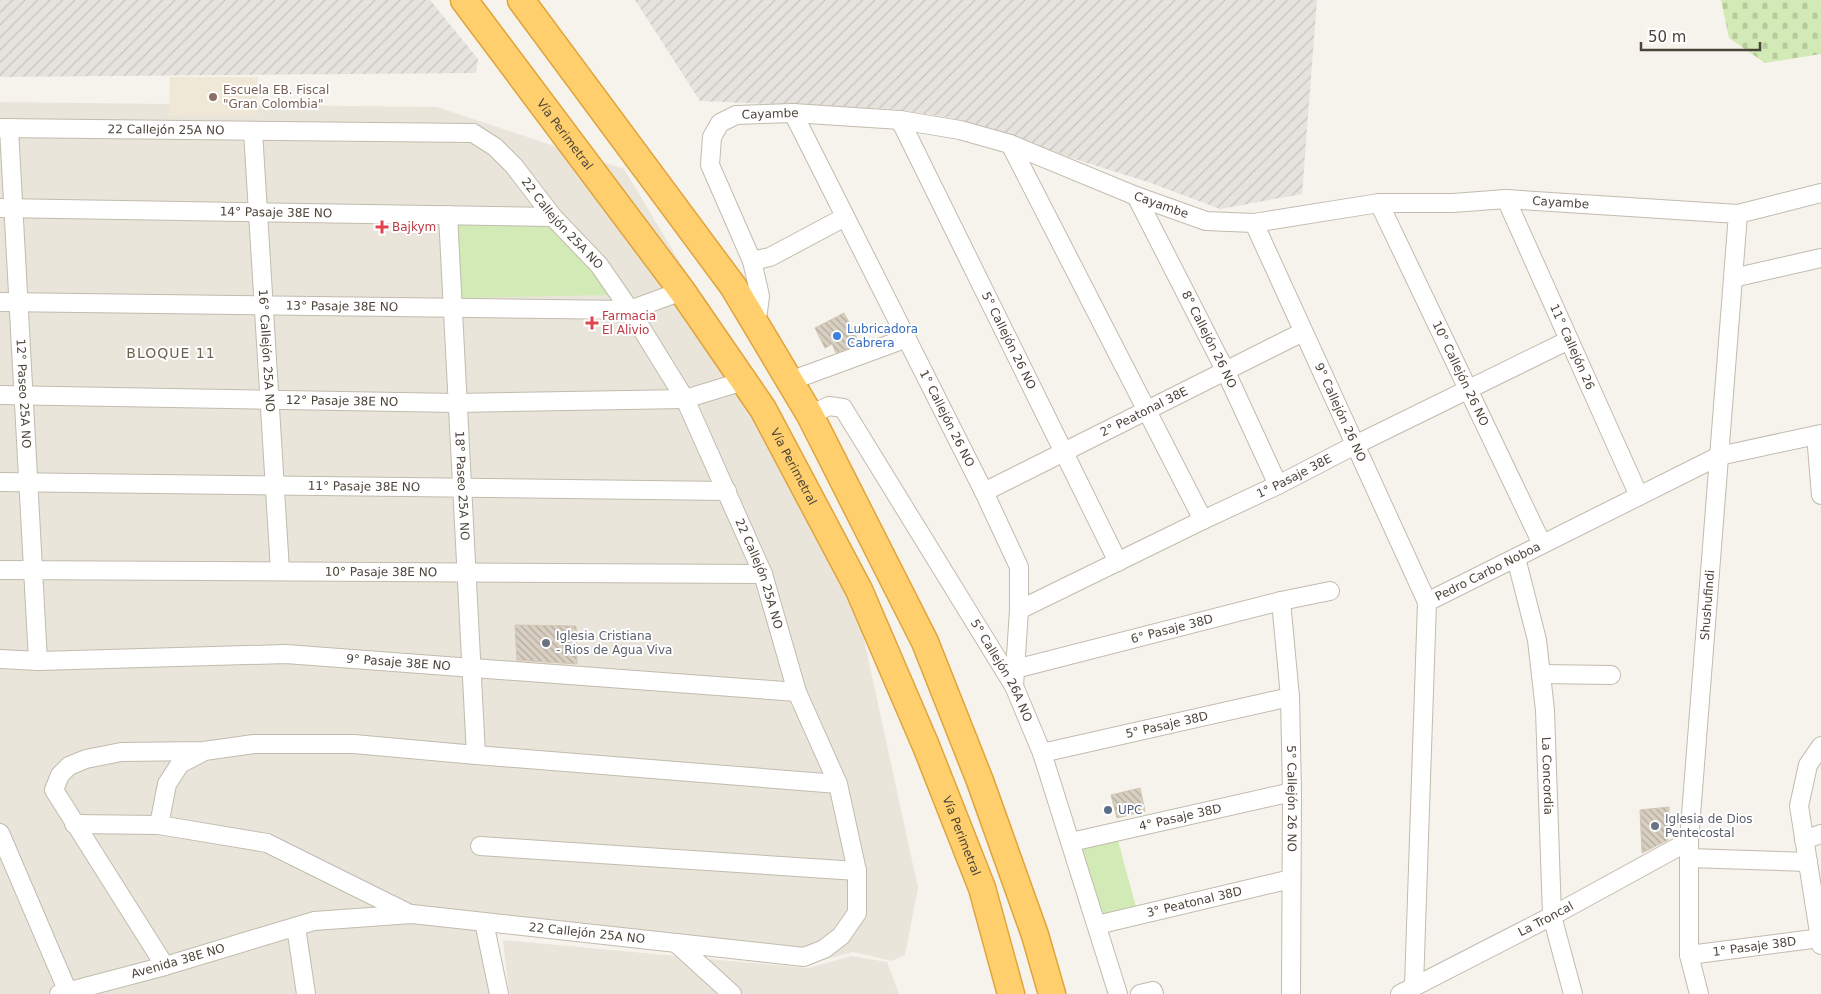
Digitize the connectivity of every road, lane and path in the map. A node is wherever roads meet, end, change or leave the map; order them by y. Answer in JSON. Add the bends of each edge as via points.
{"nodes":[{"id":1,"x":464,"y":0,"type":"edge"},
{"id":2,"x":521,"y":0,"type":"edge"},
{"id":3,"x":531,"y":0,"type":"edge"},
{"id":4,"x":541,"y":26,"type":"junction"},
{"id":5,"x":793,"y":112,"type":"junction"},
{"id":6,"x":900,"y":120,"type":"junction"},
{"id":7,"x":4,"y":128,"type":"edge"},
{"id":8,"x":253,"y":131,"type":"junction"},
{"id":9,"x":1010,"y":144,"type":"junction"},
{"id":10,"x":1821,"y":193,"type":"edge"},
{"id":11,"x":1136,"y":196,"type":"junction"},
{"id":12,"x":1506,"y":199,"type":"junction"},
{"id":13,"x":1379,"y":203,"type":"junction"},
{"id":14,"x":7,"y":208,"type":"edge"},
{"id":15,"x":258,"y":212,"type":"junction"},
{"id":16,"x":1738,"y":214,"type":"junction"},
{"id":17,"x":448,"y":215,"type":"junction"},
{"id":18,"x":553,"y":217,"type":"junction"},
{"id":19,"x":846,"y":217,"type":"junction"},
{"id":20,"x":1254,"y":223,"type":"junction"},
{"id":21,"x":1821,"y":258,"type":"edge"},
{"id":22,"x":752,"y":261,"type":"junction"},
{"id":23,"x":1733,"y":278,"type":"junction"},
{"id":24,"x":682,"y":291,"type":"junction"},
{"id":25,"x":0,"y":302,"type":"edge"},
{"id":26,"x":18,"y":302,"type":"junction"},
{"id":27,"x":264,"y":305,"type":"junction"},
{"id":28,"x":452,"y":307,"type":"junction"},
{"id":29,"x":630,"y":310,"type":"junction"},
{"id":30,"x":754,"y":320,"type":"junction"},
{"id":31,"x":1303,"y":332,"type":"junction"},
{"id":32,"x":907,"y":338,"type":"junction"},
{"id":33,"x":1569,"y":340,"type":"junction"},
{"id":34,"x":1225,"y":370,"type":"junction"},
{"id":35,"x":744,"y":381,"type":"junction"},
{"id":36,"x":790,"y":381,"type":"junction"},
{"id":37,"x":1468,"y":390,"type":"junction"},
{"id":38,"x":0,"y":395,"type":"edge"},
{"id":39,"x":23,"y":395,"type":"junction"},
{"id":40,"x":686,"y":399,"type":"junction"},
{"id":41,"x":270,"y":400,"type":"junction"},
{"id":42,"x":457,"y":403,"type":"junction"},
{"id":43,"x":1147,"y":410,"type":"junction"},
{"id":44,"x":810,"y":415,"type":"junction"},
{"id":45,"x":1819,"y":435,"type":"edge"},
{"id":46,"x":1355,"y":445,"type":"junction"},
{"id":47,"x":1064,"y":452,"type":"junction"},
{"id":48,"x":1719,"y":456,"type":"junction"},
{"id":49,"x":0,"y":482,"type":"edge"},
{"id":50,"x":28,"y":482,"type":"junction"},
{"id":51,"x":275,"y":484,"type":"junction"},
{"id":52,"x":1278,"y":485,"type":"junction"},
{"id":53,"x":462,"y":487,"type":"junction"},
{"id":54,"x":727,"y":492,"type":"junction"},
{"id":55,"x":984,"y":492,"type":"junction"},
{"id":56,"x":1821,"y":494,"type":"edge"},
{"id":57,"x":1639,"y":496,"type":"junction"},
{"id":58,"x":1203,"y":520,"type":"junction"},
{"id":59,"x":1542,"y":544,"type":"junction"},
{"id":60,"x":1516,"y":558,"type":"junction"},
{"id":61,"x":1118,"y":562,"type":"junction"},
{"id":62,"x":0,"y":570,"type":"edge"},
{"id":63,"x":33,"y":570,"type":"junction"},
{"id":64,"x":280,"y":571,"type":"junction"},
{"id":65,"x":466,"y":572,"type":"junction"},
{"id":66,"x":763,"y":574,"type":"junction"},
{"id":67,"x":1330,"y":591,"type":"dead end"},
{"id":68,"x":1281,"y":602,"type":"junction"},
{"id":69,"x":1427,"y":602,"type":"junction"},
{"id":70,"x":1019,"y":610,"type":"junction"},
{"id":71,"x":0,"y":659,"type":"edge"},
{"id":72,"x":38,"y":661,"type":"junction"},
{"id":73,"x":471,"y":668,"type":"junction"},
{"id":74,"x":1541,"y":674,"type":"junction"},
{"id":75,"x":1611,"y":675,"type":"dead end"},
{"id":76,"x":1014,"y":678,"type":"junction"},
{"id":77,"x":797,"y":692,"type":"junction"},
{"id":78,"x":1290,"y":697,"type":"junction"},
{"id":79,"x":1821,"y":746,"type":"edge"},
{"id":80,"x":204,"y":751,"type":"junction"},
{"id":81,"x":1042,"y":753,"type":"junction"},
{"id":82,"x":476,"y":755,"type":"junction"},
{"id":83,"x":838,"y":784,"type":"junction"},
{"id":84,"x":1292,"y":792,"type":"junction"},
{"id":85,"x":74,"y":824,"type":"junction"},
{"id":86,"x":159,"y":825,"type":"junction"},
{"id":87,"x":0,"y":833,"type":"edge"},
{"id":88,"x":1821,"y":834,"type":"edge"},
{"id":89,"x":1804,"y":840,"type":"junction"},
{"id":90,"x":1071,"y":842,"type":"junction"},
{"id":91,"x":480,"y":846,"type":"dead end"},
{"id":92,"x":1689,"y":849,"type":"junction"},
{"id":93,"x":1808,"y":862,"type":"junction"},
{"id":94,"x":857,"y":871,"type":"junction"},
{"id":95,"x":1292,"y":879,"type":"junction"},
{"id":96,"x":412,"y":914,"type":"junction"},
{"id":97,"x":1552,"y":916,"type":"junction"},
{"id":98,"x":484,"y":922,"type":"junction"},
{"id":99,"x":1097,"y":925,"type":"junction"},
{"id":100,"x":296,"y":926,"type":"junction"},
{"id":101,"x":1820,"y":940,"type":"edge"},
{"id":102,"x":676,"y":943,"type":"junction"},
{"id":103,"x":1689,"y":955,"type":"junction"},
{"id":104,"x":165,"y":966,"type":"junction"},
{"id":105,"x":1407,"y":991,"type":"edge"},
{"id":106,"x":64,"y":993,"type":"edge"},
{"id":107,"x":306,"y":994,"type":"edge"},
{"id":108,"x":499,"y":994,"type":"edge"},
{"id":109,"x":732,"y":994,"type":"edge"},
{"id":110,"x":1011,"y":994,"type":"edge"},
{"id":111,"x":1052,"y":994,"type":"edge"},
{"id":112,"x":1118,"y":994,"type":"edge"},
{"id":113,"x":1140,"y":994,"type":"edge"},
{"id":114,"x":1154,"y":994,"type":"edge"},
{"id":115,"x":1291,"y":994,"type":"edge"},
{"id":116,"x":1573,"y":994,"type":"edge"},
{"id":117,"x":1699,"y":994,"type":"edge"}],
"edges":[{"from":1,"to":24,"type":"highway","name":"Vía Perimetral"},
{"from":2,"to":4,"type":"highway"},
{"from":3,"to":4,"type":"highway"},
{"from":4,"to":30,"type":"highway","via":[[733,286]]},
{"from":5,"to":6,"type":"street","name":"Cayambe"},
{"from":5,"to":19,"type":"street","name":"1° Callejón 26 NO"},
{"from":5,"to":22,"type":"street","name":"Cayambe","via":[[736,116],[720,123],[712,137],[710,165]]},
{"from":6,"to":9,"type":"street","name":"Cayambe","via":[[960,130]]},
{"from":6,"to":47,"type":"street","name":"5° Callejón 26 NO"},
{"from":7,"to":8,"type":"street","name":"22 Callejón 25A NO"},
{"from":7,"to":14,"type":"street","name":"12° Paseo 25A NO"},
{"from":8,"to":15,"type":"street","name":"16° Callejón 25A NO"},
{"from":8,"to":18,"type":"street","name":"22 Callejón 25A NO","via":[[473,133],[514,166]]},
{"from":9,"to":11,"type":"street","name":"Cayambe"},
{"from":9,"to":43,"type":"street"},
{"from":10,"to":16,"type":"street","name":"Cayambe"},
{"from":11,"to":20,"type":"street","name":"Cayambe","via":[[1206,221]]},
{"from":11,"to":34,"type":"street","name":"8° Callejón 26 NO"},
{"from":12,"to":13,"type":"street","name":"Cayambe"},
{"from":12,"to":16,"type":"street","name":"Cayambe"},
{"from":12,"to":33,"type":"street","name":"11° Callejón 26"},
{"from":13,"to":20,"type":"street","name":"Cayambe"},
{"from":13,"to":37,"type":"street","name":"10° Callejón 26 NO"},
{"from":14,"to":15,"type":"street","name":"14° Pasaje 38E NO"},
{"from":14,"to":26,"type":"street","name":"12° Paseo 25A NO"},
{"from":15,"to":17,"type":"street","name":"14° Pasaje 38E NO"},
{"from":15,"to":27,"type":"street","name":"16° Callejón 25A NO"},
{"from":16,"to":23,"type":"street","name":"Shushufindi"},
{"from":17,"to":18,"type":"street","name":"14° Pasaje 38E NO"},
{"from":17,"to":28,"type":"street","name":"18° Paseo 25A NO"},
{"from":18,"to":29,"type":"street","name":"22 Callejón 25A NO","via":[[599,266]]},
{"from":19,"to":22,"type":"street","via":[[770,257]]},
{"from":19,"to":32,"type":"street","name":"1° Callejón 26 NO"},
{"from":20,"to":31,"type":"street","name":"9° Callejón 26 NO"},
{"from":21,"to":23,"type":"street"},
{"from":22,"to":30,"type":"street","name":"Cayambe","via":[[760,296]]},
{"from":23,"to":48,"type":"street","name":"Shushufindi"},
{"from":24,"to":29,"type":"street","name":"13° Pasaje 38E NO"},
{"from":24,"to":35,"type":"highway","name":"Vía Perimetral"},
{"from":25,"to":26,"type":"street","name":"13° Pasaje 38E NO"},
{"from":26,"to":27,"type":"street","name":"13° Pasaje 38E NO"},
{"from":26,"to":39,"type":"street","name":"12° Paseo 25A NO"},
{"from":27,"to":28,"type":"street","name":"13° Pasaje 38E NO"},
{"from":27,"to":41,"type":"street","name":"16° Callejón 25A NO"},
{"from":28,"to":29,"type":"street","name":"13° Pasaje 38E NO"},
{"from":28,"to":42,"type":"street","name":"18° Paseo 25A NO"},
{"from":29,"to":40,"type":"street","name":"22 Callejón 25A NO"},
{"from":30,"to":36,"type":"highway"},
{"from":31,"to":34,"type":"street","name":"2° Peatonal 38E"},
{"from":31,"to":46,"type":"street","name":"9° Callejón 26 NO"},
{"from":32,"to":36,"type":"street"},
{"from":32,"to":55,"type":"street","name":"1° Callejón 26 NO"},
{"from":33,"to":37,"type":"street","name":"1° Pasaje 38E"},
{"from":33,"to":57,"type":"street","name":"11° Callejón 26"},
{"from":34,"to":43,"type":"street","name":"2° Peatonal 38E"},
{"from":34,"to":52,"type":"street","name":"8° Callejón 26 NO"},
{"from":35,"to":40,"type":"street","name":"12° Pasaje 38E NO"},
{"from":35,"to":110,"type":"highway","name":"Vía Perimetral","via":[[763,409],[859,590],[982,888]]},
{"from":36,"to":44,"type":"highway"},
{"from":37,"to":46,"type":"street","name":"1° Pasaje 38E"},
{"from":37,"to":59,"type":"street","name":"10° Callejón 26 NO"},
{"from":38,"to":39,"type":"street","name":"12° Pasaje 38E NO"},
{"from":39,"to":41,"type":"street","name":"12° Pasaje 38E NO"},
{"from":39,"to":50,"type":"street","name":"12° Paseo 25A NO"},
{"from":40,"to":42,"type":"street","name":"12° Pasaje 38E NO"},
{"from":40,"to":54,"type":"street","name":"22 Callejón 25A NO"},
{"from":41,"to":42,"type":"street","name":"12° Pasaje 38E NO"},
{"from":41,"to":51,"type":"street","name":"16° Callejón 25A NO"},
{"from":42,"to":53,"type":"street","name":"18° Paseo 25A NO"},
{"from":43,"to":47,"type":"street","name":"2° Peatonal 38E"},
{"from":43,"to":58,"type":"street"},
{"from":44,"to":76,"type":"street","name":"5° Callejón 26A NO","via":[[828,406],[843,408]]},
{"from":44,"to":111,"type":"highway","via":[[925,642],[980,781],[1035,935]]},
{"from":45,"to":48,"type":"street","name":"Pedro Carbo Noboa"},
{"from":45,"to":56,"type":"street"},
{"from":46,"to":52,"type":"street","name":"1° Pasaje 38E"},
{"from":46,"to":69,"type":"street","name":"9° Callejón 26 NO"},
{"from":47,"to":55,"type":"street","name":"2° Peatonal 38E"},
{"from":47,"to":61,"type":"street","name":"5° Callejón 26 NO"},
{"from":48,"to":57,"type":"street","name":"Pedro Carbo Noboa"},
{"from":48,"to":92,"type":"street","name":"Shushufindi"},
{"from":49,"to":50,"type":"street","name":"11° Pasaje 38E NO"},
{"from":50,"to":51,"type":"street","name":"11° Pasaje 38E NO"},
{"from":50,"to":63,"type":"street","name":"12° Paseo 25A NO"},
{"from":51,"to":53,"type":"street","name":"11° Pasaje 38E NO"},
{"from":51,"to":64,"type":"street","name":"16° Callejón 25A NO"},
{"from":52,"to":58,"type":"street","name":"1° Pasaje 38E"},
{"from":53,"to":54,"type":"street","name":"11° Pasaje 38E NO"},
{"from":53,"to":65,"type":"street","name":"18° Paseo 25A NO"},
{"from":54,"to":66,"type":"street","name":"22 Callejón 25A NO"},
{"from":55,"to":70,"type":"street","name":"1° Callejón 26 NO","via":[[1019,567]]},
{"from":57,"to":59,"type":"street","name":"Pedro Carbo Noboa"},
{"from":58,"to":61,"type":"street","name":"1° Pasaje 38E"},
{"from":59,"to":60,"type":"street","name":"Pedro Carbo Noboa"},
{"from":60,"to":69,"type":"street","name":"Pedro Carbo Noboa"},
{"from":60,"to":74,"type":"street","name":"La Concordia","via":[[1537,640]]},
{"from":61,"to":70,"type":"street","name":"1° Pasaje 38E"},
{"from":62,"to":63,"type":"street","name":"10° Pasaje 38E NO"},
{"from":63,"to":64,"type":"street","name":"10° Pasaje 38E NO"},
{"from":63,"to":72,"type":"street","name":"12° Paseo 25A NO"},
{"from":64,"to":65,"type":"street","name":"10° Pasaje 38E NO"},
{"from":65,"to":66,"type":"street","name":"10° Pasaje 38E NO"},
{"from":65,"to":73,"type":"street","name":"18° Paseo 25A NO"},
{"from":66,"to":77,"type":"street","name":"22 Callejón 25A NO"},
{"from":67,"to":68,"type":"street","name":"6° Pasaje 38D"},
{"from":68,"to":76,"type":"street","name":"6° Pasaje 38D"},
{"from":68,"to":78,"type":"street","name":"5° Callejón 26 NO"},
{"from":69,"to":105,"type":"street","name":"Pedro Carbo Noboa"},
{"from":70,"to":76,"type":"street","name":"1° Callejón 26 NO"},
{"from":71,"to":72,"type":"street","name":"9° Pasaje 38E NO"},
{"from":72,"to":73,"type":"street","name":"9° Pasaje 38E NO","via":[[286,654]]},
{"from":73,"to":77,"type":"street","name":"9° Pasaje 38E NO"},
{"from":73,"to":82,"type":"street","name":"18° Paseo 25A NO"},
{"from":74,"to":75,"type":"street"},
{"from":74,"to":97,"type":"street","name":"La Concordia"},
{"from":76,"to":81,"type":"street","name":"5° Callejón 26A NO"},
{"from":77,"to":83,"type":"street","name":"22 Callejón 25A NO"},
{"from":78,"to":81,"type":"street","name":"5° Pasaje 38D"},
{"from":78,"to":84,"type":"street","name":"5° Callejón 26 NO"},
{"from":79,"to":89,"type":"street","via":[[1808,765],[1800,806]]},
{"from":80,"to":82,"type":"street","via":[[254,744],[354,744]]},
{"from":80,"to":85,"type":"street","via":[[121,752],[69,766],[60,775],[54,790]]},
{"from":80,"to":86,"type":"street","via":[[180,764],[168,784]]},
{"from":81,"to":90,"type":"street","name":"5° Callejón 26A NO"},
{"from":82,"to":83,"type":"street"},
{"from":83,"to":94,"type":"street","name":"22 Callejón 25A NO"},
{"from":84,"to":90,"type":"street","name":"4° Pasaje 38D"},
{"from":84,"to":95,"type":"street","name":"5° Callejón 26 NO"},
{"from":85,"to":86,"type":"street"},
{"from":85,"to":104,"type":"street"},
{"from":86,"to":96,"type":"street","via":[[267,843]]},
{"from":87,"to":106,"type":"street"},
{"from":88,"to":89,"type":"street"},
{"from":89,"to":93,"type":"street"},
{"from":90,"to":99,"type":"street","name":"5° Callejón 26A NO"},
{"from":91,"to":94,"type":"street"},
{"from":92,"to":93,"type":"street"},
{"from":92,"to":97,"type":"street","name":"La Troncal"},
{"from":92,"to":103,"type":"street","name":"Shushufindi"},
{"from":93,"to":101,"type":"street"},
{"from":94,"to":102,"type":"street","name":"22 Callejón 25A NO","via":[[856,913],[841,936],[824,949],[804,957]]},
{"from":95,"to":99,"type":"street","name":"3° Peatonal 38D"},
{"from":95,"to":115,"type":"street","name":"5° Callejón 26 NO"},
{"from":96,"to":98,"type":"street","name":"22 Callejón 25A NO"},
{"from":96,"to":100,"type":"street","name":"22 Callejón 25A NO","via":[[314,921]]},
{"from":97,"to":105,"type":"street","name":"La Troncal"},
{"from":97,"to":116,"type":"street","name":"La Concordia"},
{"from":98,"to":102,"type":"street","name":"22 Callejón 25A NO"},
{"from":98,"to":108,"type":"street"},
{"from":99,"to":112,"type":"street","name":"5° Callejón 26A NO"},
{"from":100,"to":104,"type":"street","name":"Avenida 38E NO"},
{"from":100,"to":107,"type":"street"},
{"from":101,"to":103,"type":"street","name":"1° Pasaje 38D"},
{"from":102,"to":109,"type":"street"},
{"from":103,"to":117,"type":"street","name":"Shushufindi"},
{"from":104,"to":106,"type":"street","name":"Avenida 38E NO"},
{"from":113,"to":114,"type":"street","via":[[1153,991]]}]}
